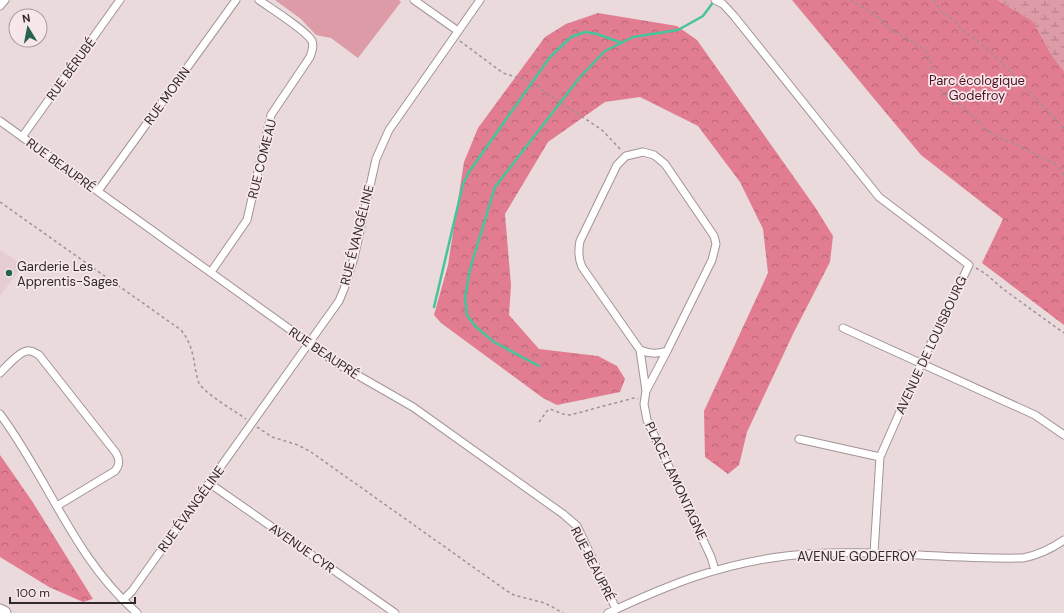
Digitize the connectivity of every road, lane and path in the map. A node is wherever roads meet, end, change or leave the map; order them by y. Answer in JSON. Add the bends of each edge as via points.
{"nodes":[{"id":1,"x":4,"y":0,"type":"edge"},
{"id":2,"x":120,"y":0,"type":"edge"},
{"id":3,"x":236,"y":0,"type":"edge"},
{"id":4,"x":259,"y":0,"type":"edge"},
{"id":5,"x":414,"y":0,"type":"edge"},
{"id":6,"x":480,"y":0,"type":"edge"},
{"id":7,"x":715,"y":0,"type":"edge"},
{"id":8,"x":851,"y":0,"type":"edge"},
{"id":9,"x":934,"y":0,"type":"edge"},
{"id":10,"x":0,"y":6,"type":"edge"},
{"id":11,"x":456,"y":34,"type":"junction"},
{"id":12,"x":0,"y":121,"type":"edge"},
{"id":13,"x":1064,"y":128,"type":"edge"},
{"id":14,"x":22,"y":137,"type":"junction"},
{"id":15,"x":626,"y":156,"type":"junction"},
{"id":16,"x":1064,"y":177,"type":"edge"},
{"id":17,"x":98,"y":191,"type":"junction"},
{"id":18,"x":0,"y":202,"type":"edge"},
{"id":19,"x":981,"y":271,"type":"dead end"},
{"id":20,"x":211,"y":272,"type":"junction"},
{"id":21,"x":843,"y":328,"type":"dead end"},
{"id":22,"x":1064,"y":333,"type":"edge"},
{"id":23,"x":309,"y":344,"type":"junction"},
{"id":24,"x":640,"y":350,"type":"junction"},
{"id":25,"x":667,"y":351,"type":"junction"},
{"id":26,"x":921,"y":364,"type":"junction"},
{"id":27,"x":0,"y":373,"type":"edge"},
{"id":28,"x":646,"y":391,"type":"junction"},
{"id":29,"x":634,"y":398,"type":"dead end"},
{"id":30,"x":0,"y":414,"type":"edge"},
{"id":31,"x":244,"y":418,"type":"dead end"},
{"id":32,"x":539,"y":422,"type":"dead end"},
{"id":33,"x":260,"y":429,"type":"dead end"},
{"id":34,"x":1064,"y":435,"type":"edge"},
{"id":35,"x":799,"y":439,"type":"dead end"},
{"id":36,"x":880,"y":457,"type":"junction"},
{"id":37,"x":209,"y":483,"type":"junction"},
{"id":38,"x":57,"y":506,"type":"junction"},
{"id":39,"x":1064,"y":540,"type":"edge"},
{"id":40,"x":874,"y":553,"type":"junction"},
{"id":41,"x":715,"y":570,"type":"junction"},
{"id":42,"x":123,"y":600,"type":"junction"},
{"id":43,"x":616,"y":609,"type":"junction"},
{"id":44,"x":0,"y":611,"type":"edge"},
{"id":45,"x":4,"y":613,"type":"edge"},
{"id":46,"x":137,"y":613,"type":"edge"},
{"id":47,"x":395,"y":613,"type":"edge"},
{"id":48,"x":563,"y":613,"type":"edge"},
{"id":49,"x":608,"y":613,"type":"edge"}],
"edges":[{"from":1,"to":10,"type":"street"},
{"from":2,"to":14,"type":"street","name":"RUE BÉRUBÉ"},
{"from":3,"to":17,"type":"street","name":"RUE MORIN"},
{"from":4,"to":20,"type":"street","name":"RUE COMEAU","via":[[304,33],[311,40],[313,47],[310,57],[271,116],[247,220]]},
{"from":5,"to":11,"type":"street"},
{"from":6,"to":11,"type":"street","name":"RUE ÉVANGÉLINE"},
{"from":7,"to":26,"type":"street","name":"AVENUE DE LOUISBOURG","via":[[723,4],[734,16],[879,198],[969,264]]},
{"from":8,"to":16,"type":"path","via":[[878,17],[891,30],[925,50],[931,62],[934,79],[950,100],[961,105],[998,137],[1054,163]]},
{"from":9,"to":13,"type":"path","via":[[941,11],[996,57]]},
{"from":11,"to":15,"type":"path","via":[[503,73],[529,81],[602,130]]},
{"from":11,"to":23,"type":"street","name":"RUE ÉVANGÉLINE","via":[[389,130],[376,159],[354,258],[344,289]]},
{"from":12,"to":14,"type":"street","name":"RUE BEAUPRÉ"},
{"from":14,"to":17,"type":"street","name":"RUE BEAUPRÉ"},
{"from":15,"to":24,"type":"street","name":"PLACE LAMONTAGNE","via":[[617,165],[578,250],[582,267]]},
{"from":15,"to":25,"type":"street","name":"PLACE LAMONTAGNE","via":[[642,152],[654,155],[665,164],[714,236],[716,244],[712,260]]},
{"from":17,"to":20,"type":"street","name":"RUE BEAUPRÉ"},
{"from":18,"to":31,"type":"path","via":[[181,330],[190,345],[201,386]]},
{"from":19,"to":22,"type":"path"},
{"from":20,"to":23,"type":"street","name":"RUE BEAUPRÉ"},
{"from":21,"to":26,"type":"street"},
{"from":23,"to":37,"type":"street","name":"RUE ÉVANGÉLINE"},
{"from":23,"to":43,"type":"street","name":"RUE BEAUPRÉ","via":[[352,374],[413,407],[571,520],[577,526]]},
{"from":24,"to":25,"type":"street","via":[[648,354]]},
{"from":24,"to":28,"type":"street","name":"PLACE LAMONTAGNE"},
{"from":25,"to":28,"type":"street","name":"PLACE LAMONTAGNE"},
{"from":26,"to":34,"type":"street","via":[[1035,415]]},
{"from":26,"to":36,"type":"street","name":"AVENUE DE LOUISBOURG"},
{"from":27,"to":38,"type":"street","via":[[22,353],[27,351],[39,355],[119,459],[119,466],[115,471]]},
{"from":28,"to":41,"type":"street","name":"PLACE LAMONTAGNE","via":[[644,404],[647,420]]},
{"from":29,"to":32,"type":"path","via":[[570,415],[550,409]]},
{"from":30,"to":38,"type":"street"},
{"from":33,"to":48,"type":"path","via":[[272,437],[308,450],[507,591],[545,603]]},
{"from":35,"to":36,"type":"street"},
{"from":36,"to":40,"type":"street","name":"AVENUE DE LOUISBOURG"},
{"from":37,"to":42,"type":"street","name":"RUE ÉVANGÉLINE"},
{"from":37,"to":47,"type":"street","name":"AVENUE CYR"},
{"from":38,"to":42,"type":"street","via":[[94,568]]},
{"from":39,"to":40,"type":"street","name":"AVENUE GODEFROY","via":[[1036,556],[1023,558]]},
{"from":40,"to":41,"type":"street","name":"AVENUE GODEFROY","via":[[786,556]]},
{"from":41,"to":43,"type":"street","name":"AVENUE GODEFROY","via":[[671,585]]},
{"from":42,"to":46,"type":"street"},
{"from":43,"to":49,"type":"street","name":"AVENUE GODEFROY"},
{"from":44,"to":45,"type":"highway"}]}
